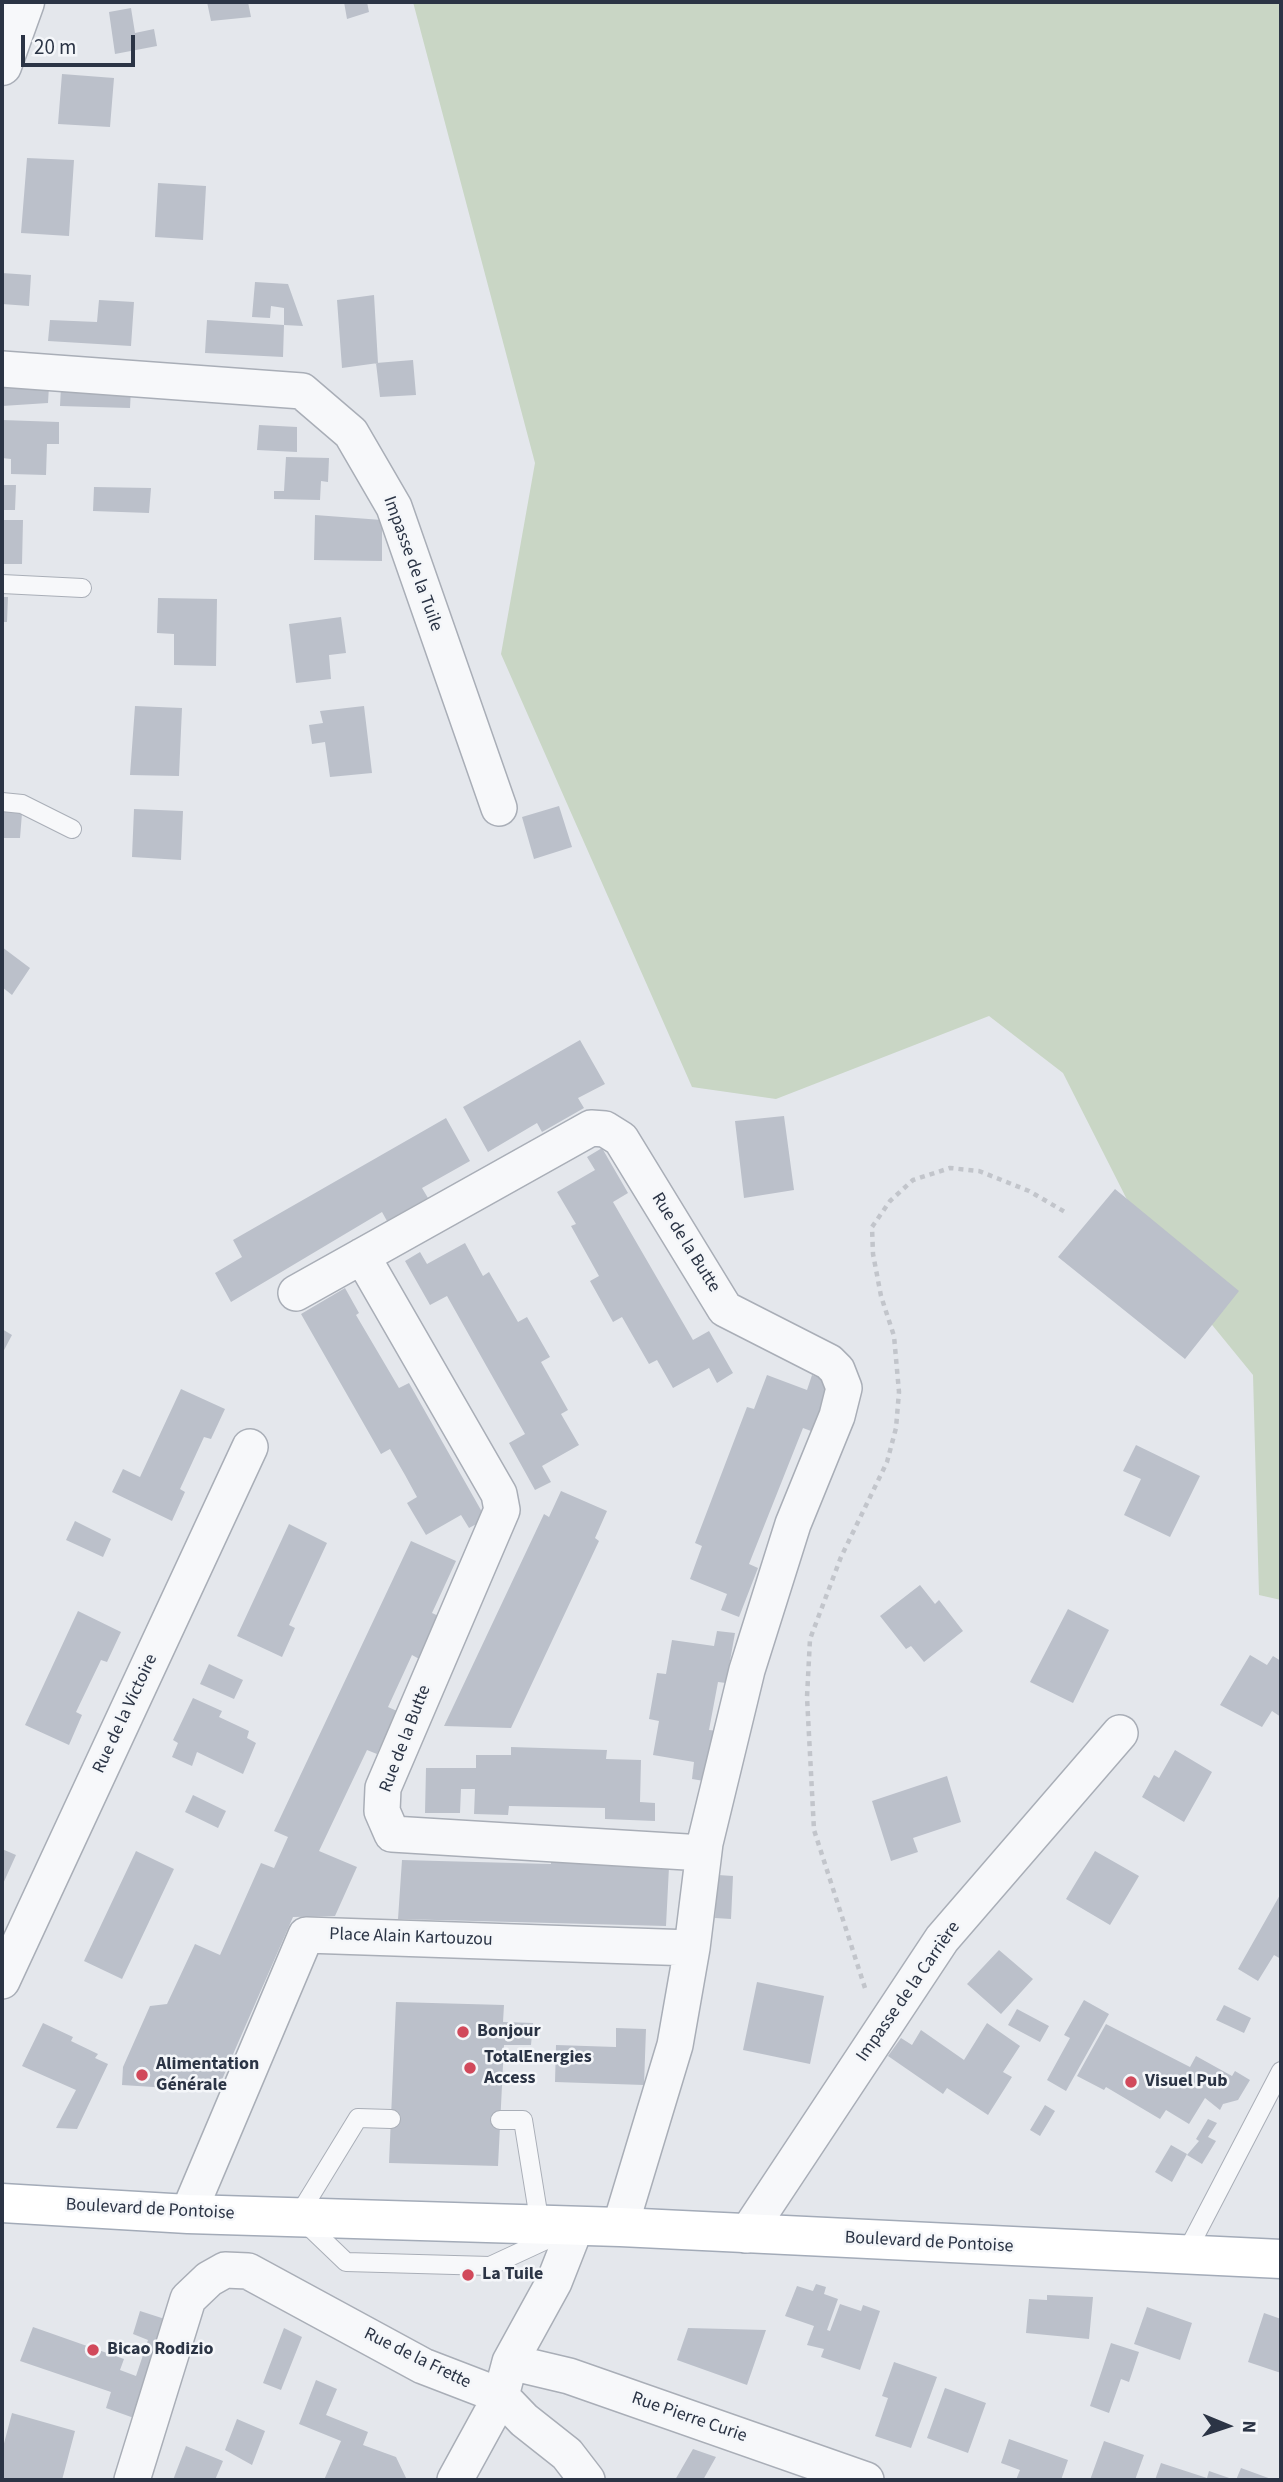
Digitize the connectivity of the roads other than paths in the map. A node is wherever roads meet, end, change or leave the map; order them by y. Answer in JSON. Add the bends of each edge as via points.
{"nodes":[{"id":1,"x":25,"y":2,"type":"edge"},
{"id":2,"x":2,"y":66,"type":"edge"},
{"id":3,"x":2,"y":369,"type":"edge"},
{"id":4,"x":2,"y":584,"type":"edge"},
{"id":5,"x":82,"y":588,"type":"dead end"},
{"id":6,"x":2,"y":802,"type":"edge"},
{"id":7,"x":499,"y":808,"type":"dead end"},
{"id":8,"x":72,"y":829,"type":"dead end"},
{"id":9,"x":362,"y":1256,"type":"junction"},
{"id":10,"x":296,"y":1293,"type":"dead end"},
{"id":11,"x":250,"y":1447,"type":"dead end"},
{"id":12,"x":1120,"y":1732,"type":"dead end"},
{"id":13,"x":703,"y":1853,"type":"junction"},
{"id":14,"x":692,"y":1948,"type":"junction"},
{"id":15,"x":2,"y":1981,"type":"edge"},
{"id":16,"x":1281,"y":2071,"type":"edge"},
{"id":17,"x":391,"y":2119,"type":"dead end"},
{"id":18,"x":500,"y":2120,"type":"dead end"},
{"id":19,"x":2,"y":2203,"type":"edge"},
{"id":20,"x":188,"y":2214,"type":"junction"},
{"id":21,"x":298,"y":2216,"type":"junction"},
{"id":22,"x":558,"y":2225,"type":"junction"},
{"id":23,"x":620,"y":2227,"type":"junction"},
{"id":24,"x":746,"y":2235,"type":"junction"},
{"id":25,"x":1185,"y":2255,"type":"junction"},
{"id":26,"x":1281,"y":2259,"type":"edge"},
{"id":27,"x":510,"y":2362,"type":"junction"},
{"id":28,"x":501,"y":2396,"type":"junction"},
{"id":29,"x":132,"y":2480,"type":"edge"},
{"id":30,"x":455,"y":2480,"type":"edge"},
{"id":31,"x":587,"y":2480,"type":"edge"},
{"id":32,"x":866,"y":2480,"type":"edge"}],
"edges":[{"from":1,"to":2,"type":"street"},
{"from":3,"to":7,"type":"street","name":"Impasse de la Tuile","via":[[302,391],[351,433],[394,507]]},
{"from":4,"to":5,"type":"lane"},
{"from":6,"to":8,"type":"lane","via":[[22,804]]},
{"from":9,"to":10,"type":"street","name":"Rue de la Butte"},
{"from":9,"to":13,"type":"street","name":"Rue de la Butte","via":[[499,1494],[502,1510],[383,1788],[382,1811],[392,1834]]},
{"from":9,"to":13,"type":"street","name":"Rue de la Butte","via":[[591,1128],[605,1129],[621,1139],[725,1309],[837,1370],[844,1388],[837,1416],[793,1524],[747,1670]]},
{"from":11,"to":15,"type":"street","name":"Rue de la Victoire"},
{"from":12,"to":24,"type":"street","name":"Impasse de la Carrière","via":[[942,1939]]},
{"from":13,"to":14,"type":"street","name":"Rue de la Butte"},
{"from":14,"to":20,"type":"street","name":"Place Alain Kartouzou","via":[[306,1935]]},
{"from":14,"to":23,"type":"street","name":"Rue de la Butte","via":[[675,2045]]},
{"from":16,"to":25,"type":"lane"},
{"from":17,"to":21,"type":"lane","via":[[358,2119]]},
{"from":18,"to":22,"type":"lane","via":[[523,2120]]},
{"from":19,"to":20,"type":"main road","name":"Boulevard de Pontoise"},
{"from":20,"to":21,"type":"main road","name":"Boulevard de Pontoise"},
{"from":21,"to":22,"type":"main road","name":"Boulevard de Pontoise"},
{"from":22,"to":23,"type":"main road","name":"Boulevard de Pontoise"},
{"from":22,"to":27,"type":"street","via":[[554,2282]]},
{"from":23,"to":24,"type":"main road","name":"Boulevard de Pontoise"},
{"from":24,"to":25,"type":"main road","name":"Boulevard de Pontoise"},
{"from":25,"to":26,"type":"main road","name":"Boulevard de Pontoise"},
{"from":27,"to":28,"type":"street"},
{"from":27,"to":32,"type":"street","name":"Rue Pierre Curie","via":[[569,2376]]},
{"from":28,"to":29,"type":"street","name":"Rue de la Frette","via":[[423,2366],[248,2271],[225,2270],[188,2299]]},
{"from":28,"to":30,"type":"street"},
{"from":28,"to":31,"type":"street","name":"Rue de la Frette","via":[[567,2454]]}]}
